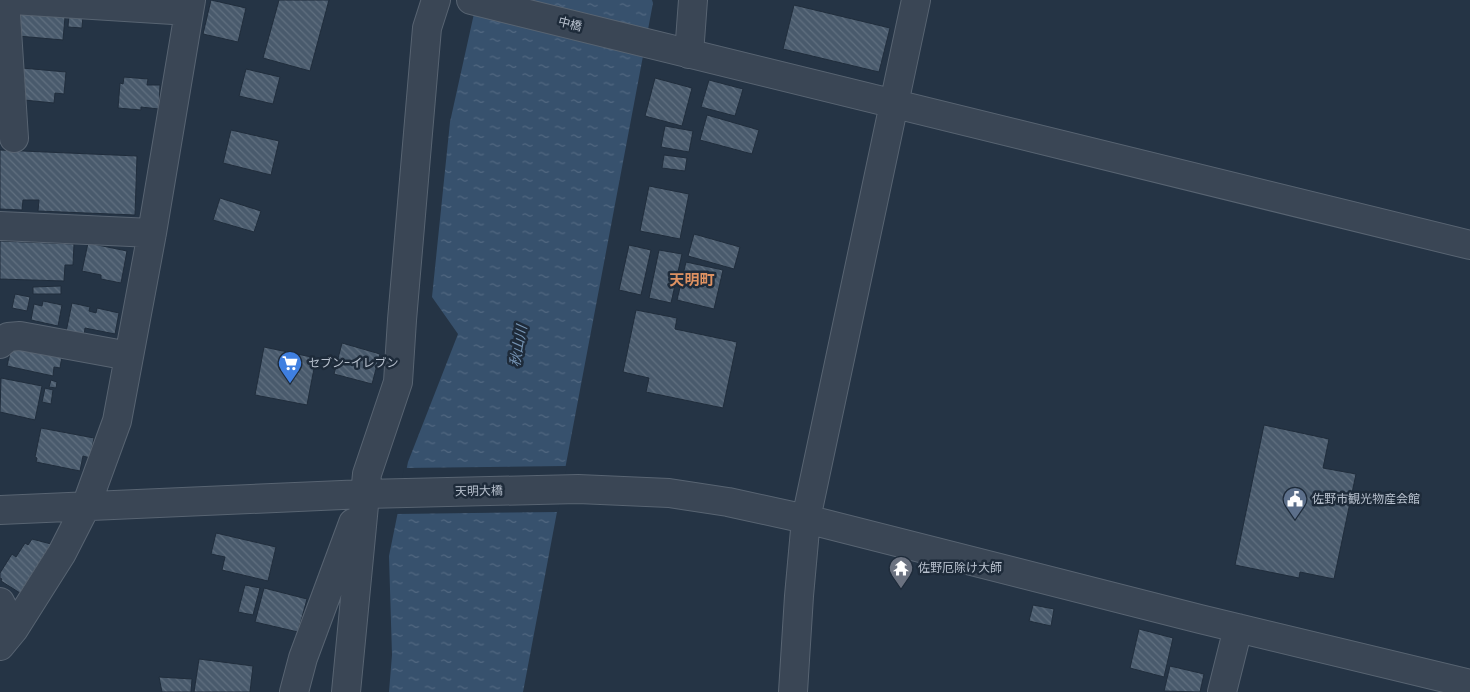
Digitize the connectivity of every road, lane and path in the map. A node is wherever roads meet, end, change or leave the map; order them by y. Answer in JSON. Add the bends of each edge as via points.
{"nodes":[{"id":1,"x":5,"y":0,"type":"edge"},
{"id":2,"x":13,"y":0,"type":"edge"},
{"id":3,"x":436,"y":0,"type":"edge"},
{"id":4,"x":471,"y":0,"type":"edge"},
{"id":5,"x":693,"y":0,"type":"edge"},
{"id":6,"x":916,"y":0,"type":"edge"},
{"id":7,"x":190,"y":6,"type":"edge"},
{"id":8,"x":679,"y":51,"type":"junction"},
{"id":9,"x":894,"y":104,"type":"junction"},
{"id":10,"x":14,"y":138,"type":"dead end"},
{"id":11,"x":0,"y":226,"type":"edge"},
{"id":12,"x":152,"y":233,"type":"junction"},
{"id":13,"x":1470,"y":246,"type":"edge"},
{"id":14,"x":0,"y":344,"type":"edge"},
{"id":15,"x":129,"y":356,"type":"junction"},
{"id":16,"x":372,"y":494,"type":"junction"},
{"id":17,"x":86,"y":506,"type":"junction"},
{"id":18,"x":0,"y":510,"type":"edge"},
{"id":19,"x":806,"y":519,"type":"junction"},
{"id":20,"x":0,"y":602,"type":"edge"},
{"id":21,"x":1238,"y":628,"type":"junction"},
{"id":22,"x":7,"y":637,"type":"edge"},
{"id":23,"x":1470,"y":684,"type":"edge"},
{"id":24,"x":294,"y":692,"type":"edge"},
{"id":25,"x":346,"y":692,"type":"edge"},
{"id":26,"x":793,"y":692,"type":"edge"},
{"id":27,"x":1222,"y":692,"type":"edge"}],
"edges":[{"from":1,"to":10,"type":"street"},
{"from":2,"to":7,"type":"street"},
{"from":3,"to":16,"type":"street","via":[[426,38],[398,382],[367,474]]},
{"from":4,"to":8,"type":"street","name":"中橋"},
{"from":5,"to":8,"type":"street"},
{"from":6,"to":9,"type":"street"},
{"from":7,"to":12,"type":"street"},
{"from":8,"to":9,"type":"street","name":"中橋"},
{"from":9,"to":13,"type":"street","name":"中橋"},
{"from":9,"to":19,"type":"street"},
{"from":11,"to":12,"type":"street"},
{"from":12,"to":15,"type":"street"},
{"from":14,"to":15,"type":"street","via":[[8,338],[20,336]]},
{"from":15,"to":17,"type":"street","via":[[117,421]]},
{"from":16,"to":17,"type":"street","name":"天明大橋"},
{"from":16,"to":19,"type":"street","name":"天明大橋","via":[[578,489],[669,493]]},
{"from":16,"to":24,"type":"street","via":[[344,544]]},
{"from":16,"to":25,"type":"street"},
{"from":17,"to":18,"type":"street","name":"天明大橋"},
{"from":17,"to":22,"type":"street","via":[[62,553]]},
{"from":19,"to":21,"type":"street","name":"天明大橋"},
{"from":19,"to":26,"type":"street"},
{"from":20,"to":22,"type":"street"},
{"from":21,"to":23,"type":"street","name":"天明大橋"},
{"from":21,"to":27,"type":"street"}]}
